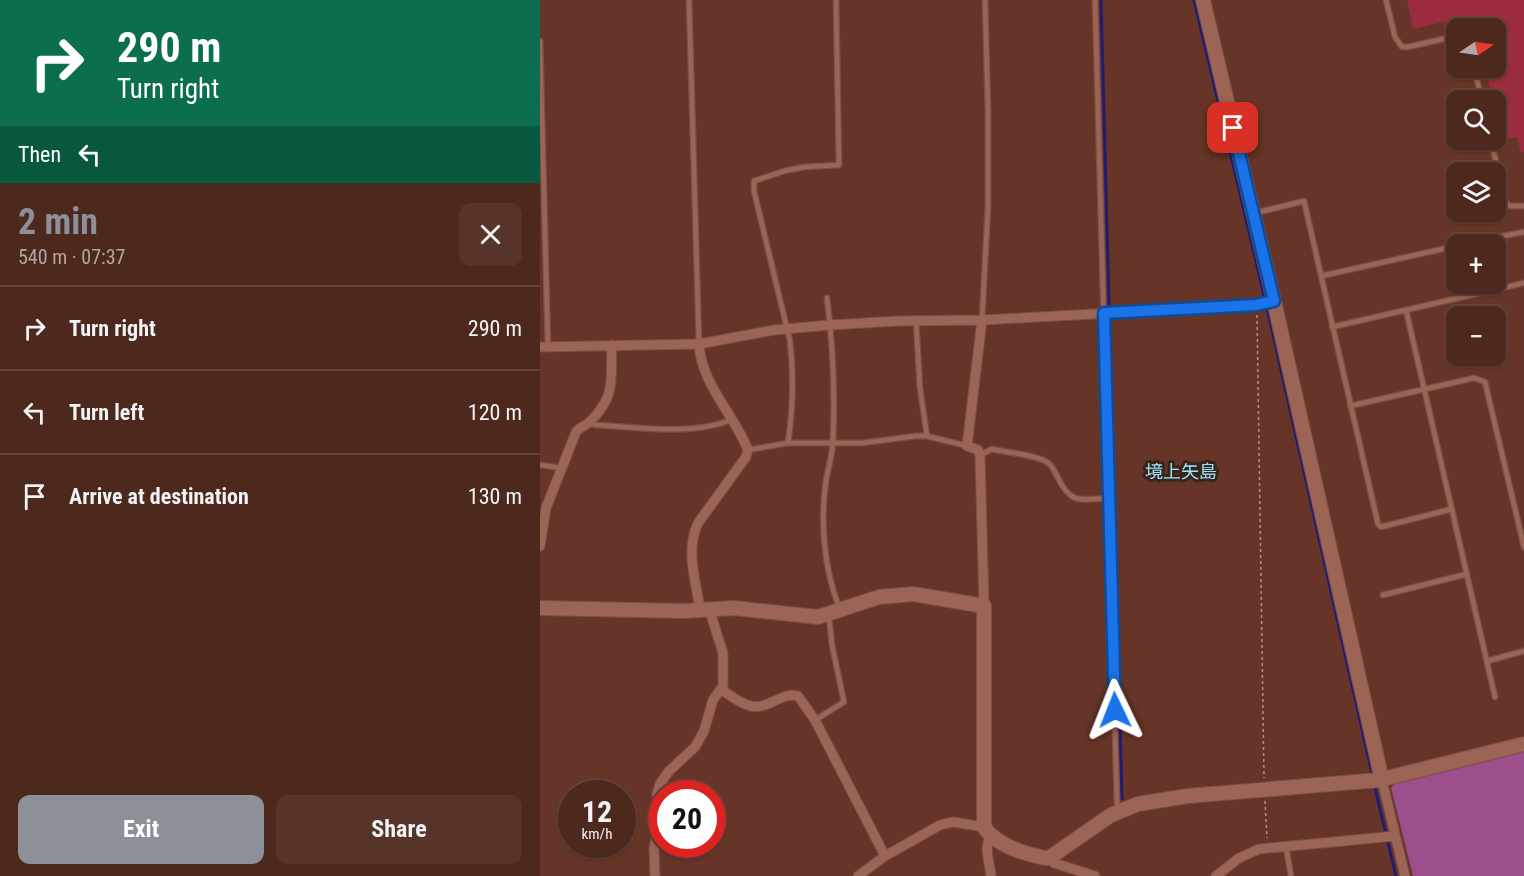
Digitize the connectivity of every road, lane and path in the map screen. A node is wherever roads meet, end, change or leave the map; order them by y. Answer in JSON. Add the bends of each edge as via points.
{"nodes":[{"id":1,"x":689,"y":0,"type":"edge"},
{"id":2,"x":836,"y":0,"type":"edge"},
{"id":3,"x":985,"y":0,"type":"edge"},
{"id":4,"x":1095,"y":0,"type":"edge"},
{"id":5,"x":1203,"y":0,"type":"edge"},
{"id":6,"x":1386,"y":0,"type":"edge"},
{"id":7,"x":1446,"y":38,"type":"edge"},
{"id":8,"x":540,"y":41,"type":"edge"},
{"id":9,"x":1493,"y":150,"type":"edge"},
{"id":10,"x":1524,"y":206,"type":"edge"},
{"id":11,"x":1253,"y":213,"type":"junction"},
{"id":12,"x":1524,"y":232,"type":"edge"},
{"id":13,"x":1506,"y":235,"type":"edge"},
{"id":14,"x":1446,"y":248,"type":"edge"},
{"id":15,"x":1321,"y":276,"type":"junction"},
{"id":16,"x":1524,"y":283,"type":"edge"},
{"id":17,"x":827,"y":298,"type":"dead end"},
{"id":18,"x":1274,"y":301,"type":"junction"},
{"id":19,"x":1256,"y":305,"type":"junction"},
{"id":20,"x":1406,"y":310,"type":"junction"},
{"id":21,"x":1104,"y":313,"type":"junction"},
{"id":22,"x":982,"y":320,"type":"junction"},
{"id":23,"x":916,"y":321,"type":"junction"},
{"id":24,"x":830,"y":325,"type":"junction"},
{"id":25,"x":1332,"y":327,"type":"junction"},
{"id":26,"x":788,"y":329,"type":"junction"},
{"id":27,"x":699,"y":344,"type":"junction"},
{"id":28,"x":612,"y":345,"type":"junction"},
{"id":29,"x":544,"y":347,"type":"edge"},
{"id":30,"x":1425,"y":390,"type":"junction"},
{"id":31,"x":1350,"y":406,"type":"junction"},
{"id":32,"x":731,"y":420,"type":"junction"},
{"id":33,"x":590,"y":423,"type":"junction"},
{"id":34,"x":927,"y":436,"type":"junction"},
{"id":35,"x":788,"y":443,"type":"junction"},
{"id":36,"x":833,"y":444,"type":"junction"},
{"id":37,"x":967,"y":446,"type":"junction"},
{"id":38,"x":748,"y":450,"type":"junction"},
{"id":39,"x":980,"y":455,"type":"junction"},
{"id":40,"x":540,"y":465,"type":"edge"},
{"id":41,"x":561,"y":468,"type":"junction"},
{"id":42,"x":1109,"y":498,"type":"junction"},
{"id":43,"x":1452,"y":509,"type":"junction"},
{"id":44,"x":540,"y":546,"type":"edge"},
{"id":45,"x":1524,"y":547,"type":"edge"},
{"id":46,"x":1467,"y":574,"type":"junction"},
{"id":47,"x":1383,"y":595,"type":"dead end"},
{"id":48,"x":984,"y":606,"type":"junction"},
{"id":49,"x":540,"y":608,"type":"edge"},
{"id":50,"x":706,"y":610,"type":"junction"},
{"id":51,"x":834,"y":612,"type":"junction"},
{"id":52,"x":1524,"y":651,"type":"edge"},
{"id":53,"x":1487,"y":661,"type":"junction"},
{"id":54,"x":721,"y":690,"type":"junction"},
{"id":55,"x":1495,"y":697,"type":"dead end"},
{"id":56,"x":815,"y":720,"type":"junction"},
{"id":57,"x":1524,"y":744,"type":"edge"},
{"id":58,"x":1377,"y":781,"type":"junction"},
{"id":59,"x":1264,"y":790,"type":"junction"},
{"id":60,"x":1120,"y":810,"type":"junction"},
{"id":61,"x":988,"y":832,"type":"junction"},
{"id":62,"x":1395,"y":836,"type":"junction"},
{"id":63,"x":1286,"y":847,"type":"junction"},
{"id":64,"x":1268,"y":848,"type":"junction"},
{"id":65,"x":885,"y":856,"type":"junction"},
{"id":66,"x":1049,"y":858,"type":"junction"},
{"id":67,"x":655,"y":876,"type":"edge"},
{"id":68,"x":858,"y":876,"type":"edge"},
{"id":69,"x":991,"y":876,"type":"edge"},
{"id":70,"x":1095,"y":876,"type":"edge"},
{"id":71,"x":1216,"y":876,"type":"edge"},
{"id":72,"x":1291,"y":876,"type":"edge"},
{"id":73,"x":1406,"y":876,"type":"edge"}],
"edges":[{"from":1,"to":27,"type":"lane"},
{"from":2,"to":26,"type":"lane","via":[[839,165],[804,167],[754,181]]},
{"from":3,"to":22,"type":"lane","via":[[988,207]]},
{"from":4,"to":21,"type":"lane"},
{"from":5,"to":11,"type":"street"},
{"from":6,"to":7,"type":"lane","via":[[1395,36],[1402,47]]},
{"from":8,"to":29,"type":"lane"},
{"from":9,"to":10,"type":"lane","via":[[1506,201],[1509,206]]},
{"from":11,"to":15,"type":"lane","via":[[1304,201]]},
{"from":11,"to":18,"type":"street"},
{"from":12,"to":13,"type":"lane"},
{"from":14,"to":15,"type":"lane"},
{"from":15,"to":25,"type":"lane"},
{"from":16,"to":20,"type":"lane"},
{"from":17,"to":24,"type":"lane"},
{"from":18,"to":19,"type":"street"},
{"from":18,"to":58,"type":"street"},
{"from":19,"to":21,"type":"street"},
{"from":19,"to":59,"type":"path"},
{"from":20,"to":25,"type":"lane"},
{"from":20,"to":30,"type":"lane"},
{"from":21,"to":22,"type":"street"},
{"from":21,"to":42,"type":"lane"},
{"from":22,"to":23,"type":"street"},
{"from":22,"to":37,"type":"street"},
{"from":23,"to":24,"type":"street"},
{"from":23,"to":34,"type":"lane"},
{"from":24,"to":26,"type":"street"},
{"from":24,"to":36,"type":"lane"},
{"from":25,"to":31,"type":"lane"},
{"from":26,"to":27,"type":"street"},
{"from":26,"to":35,"type":"lane","via":[[793,364]]},
{"from":27,"to":28,"type":"street"},
{"from":27,"to":32,"type":"street","via":[[706,376]]},
{"from":28,"to":29,"type":"street"},
{"from":28,"to":33,"type":"street","via":[[610,396]]},
{"from":30,"to":31,"type":"lane"},
{"from":30,"to":43,"type":"lane"},
{"from":30,"to":45,"type":"lane","via":[[1474,378],[1485,382]]},
{"from":31,"to":43,"type":"lane","via":[[1378,524],[1381,527]]},
{"from":32,"to":33,"type":"lane","via":[[675,429]]},
{"from":32,"to":38,"type":"street"},
{"from":33,"to":41,"type":"street","via":[[578,428]]},
{"from":34,"to":36,"type":"lane"},
{"from":34,"to":37,"type":"lane"},
{"from":35,"to":36,"type":"lane"},
{"from":35,"to":38,"type":"lane"},
{"from":36,"to":51,"type":"lane","via":[[825,483],[825,543]]},
{"from":37,"to":39,"type":"street"},
{"from":38,"to":50,"type":"street","via":[[694,533],[691,563]]},
{"from":39,"to":42,"type":"lane","via":[[992,449],[1044,460],[1052,466],[1068,495]]},
{"from":39,"to":48,"type":"street"},
{"from":40,"to":41,"type":"lane"},
{"from":41,"to":44,"type":"street","via":[[546,508]]},
{"from":42,"to":60,"type":"lane"},
{"from":43,"to":46,"type":"lane"},
{"from":46,"to":47,"type":"lane"},
{"from":46,"to":53,"type":"lane"},
{"from":48,"to":51,"type":"street","via":[[925,594],[902,594]]},
{"from":48,"to":61,"type":"street"},
{"from":49,"to":50,"type":"street"},
{"from":50,"to":51,"type":"street","via":[[753,609],[808,616]]},
{"from":50,"to":54,"type":"street","via":[[723,653]]},
{"from":51,"to":56,"type":"lane","via":[[832,645],[844,702]]},
{"from":52,"to":53,"type":"lane"},
{"from":53,"to":55,"type":"lane"},
{"from":54,"to":56,"type":"street","via":[[753,707],[795,694]]},
{"from":54,"to":67,"type":"street","via":[[713,700],[695,747],[660,784]]},
{"from":56,"to":65,"type":"street"},
{"from":57,"to":58,"type":"street"},
{"from":58,"to":59,"type":"street"},
{"from":58,"to":62,"type":"street"},
{"from":59,"to":60,"type":"street","via":[[1154,800]]},
{"from":59,"to":64,"type":"path"},
{"from":60,"to":66,"type":"street"},
{"from":61,"to":65,"type":"street","via":[[947,823]]},
{"from":61,"to":66,"type":"street","via":[[1004,844]]},
{"from":61,"to":69,"type":"street"},
{"from":62,"to":63,"type":"street"},
{"from":62,"to":73,"type":"street"},
{"from":63,"to":64,"type":"street"},
{"from":63,"to":72,"type":"lane"},
{"from":64,"to":71,"type":"street","via":[[1248,853]]},
{"from":65,"to":68,"type":"street"},
{"from":66,"to":70,"type":"street"}]}
